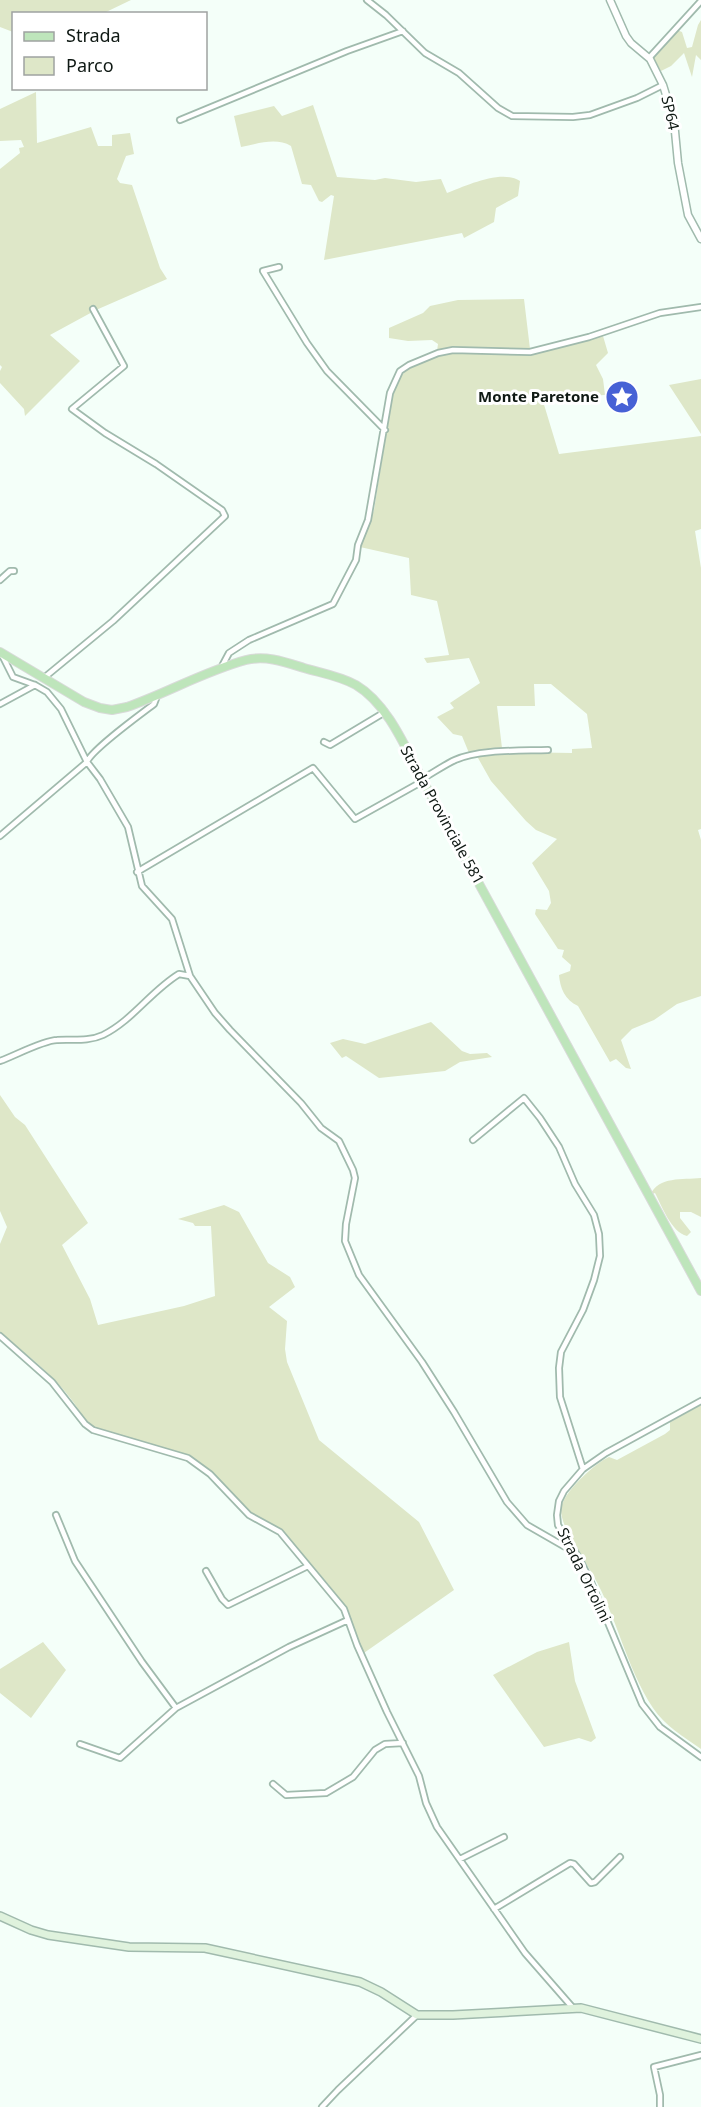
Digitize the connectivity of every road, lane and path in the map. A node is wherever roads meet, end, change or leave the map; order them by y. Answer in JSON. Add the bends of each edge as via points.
{"nodes":[{"id":1,"x":367,"y":0,"type":"edge"},
{"id":2,"x":610,"y":0,"type":"edge"},
{"id":3,"x":701,"y":1,"type":"edge"},
{"id":4,"x":403,"y":31,"type":"junction"},
{"id":5,"x":649,"y":58,"type":"junction"},
{"id":6,"x":663,"y":85,"type":"junction"},
{"id":7,"x":180,"y":120,"type":"dead end"},
{"id":8,"x":701,"y":239,"type":"edge"},
{"id":9,"x":279,"y":267,"type":"dead end"},
{"id":10,"x":701,"y":307,"type":"edge"},
{"id":11,"x":93,"y":309,"type":"dead end"},
{"id":12,"x":384,"y":430,"type":"junction"},
{"id":13,"x":14,"y":571,"type":"dead end"},
{"id":14,"x":0,"y":580,"type":"edge"},
{"id":15,"x":0,"y":652,"type":"edge"},
{"id":16,"x":219,"y":670,"type":"junction"},
{"id":17,"x":45,"y":677,"type":"junction"},
{"id":18,"x":35,"y":685,"type":"junction"},
{"id":19,"x":157,"y":696,"type":"junction"},
{"id":20,"x":0,"y":704,"type":"edge"},
{"id":21,"x":384,"y":712,"type":"junction"},
{"id":22,"x":324,"y":741,"type":"dead end"},
{"id":23,"x":548,"y":750,"type":"dead end"},
{"id":24,"x":87,"y":762,"type":"junction"},
{"id":25,"x":423,"y":780,"type":"junction"},
{"id":26,"x":0,"y":836,"type":"edge"},
{"id":27,"x":137,"y":872,"type":"junction"},
{"id":28,"x":190,"y":976,"type":"junction"},
{"id":29,"x":0,"y":1061,"type":"edge"},
{"id":30,"x":473,"y":1140,"type":"dead end"},
{"id":31,"x":701,"y":1291,"type":"edge"},
{"id":32,"x":0,"y":1336,"type":"edge"},
{"id":33,"x":6,"y":1341,"type":"junction"},
{"id":34,"x":0,"y":1345,"type":"edge"},
{"id":35,"x":701,"y":1401,"type":"edge"},
{"id":36,"x":583,"y":1469,"type":"junction"},
{"id":37,"x":56,"y":1515,"type":"dead end"},
{"id":38,"x":574,"y":1552,"type":"junction"},
{"id":39,"x":308,"y":1566,"type":"junction"},
{"id":40,"x":206,"y":1571,"type":"dead end"},
{"id":41,"x":348,"y":1620,"type":"junction"},
{"id":42,"x":176,"y":1708,"type":"junction"},
{"id":43,"x":403,"y":1743,"type":"junction"},
{"id":44,"x":80,"y":1744,"type":"dead end"},
{"id":45,"x":701,"y":1757,"type":"edge"},
{"id":46,"x":273,"y":1784,"type":"dead end"},
{"id":47,"x":504,"y":1837,"type":"dead end"},
{"id":48,"x":620,"y":1857,"type":"dead end"},
{"id":49,"x":460,"y":1859,"type":"junction"},
{"id":50,"x":494,"y":1909,"type":"junction"},
{"id":51,"x":0,"y":1916,"type":"edge"},
{"id":52,"x":573,"y":2008,"type":"junction"},
{"id":53,"x":417,"y":2015,"type":"junction"},
{"id":54,"x":701,"y":2039,"type":"edge"},
{"id":55,"x":701,"y":2055,"type":"edge"},
{"id":56,"x":322,"y":2107,"type":"edge"},
{"id":57,"x":660,"y":2107,"type":"edge"}],
"edges":[{"from":1,"to":4,"type":"street"},
{"from":2,"to":5,"type":"street","name":"SP64","number":"SP64","via":[[631,43]]},
{"from":3,"to":5,"type":"street"},
{"from":4,"to":6,"type":"street","via":[[425,53],[459,73],[512,116],[583,116]]},
{"from":4,"to":7,"type":"street"},
{"from":5,"to":6,"type":"street","name":"SP64","number":"SP64"},
{"from":6,"to":8,"type":"street","name":"SP64","number":"SP64","via":[[674,121],[688,215]]},
{"from":9,"to":12,"type":"street","via":[[263,271],[307,343],[332,377]]},
{"from":10,"to":12,"type":"street","via":[[660,313],[530,352],[453,350],[426,357],[400,371],[394,380]]},
{"from":11,"to":17,"type":"street","via":[[123,366],[72,409],[222,510],[225,516],[113,621]]},
{"from":12,"to":16,"type":"street","via":[[372,506],[356,560],[333,604],[249,640],[229,653]]},
{"from":13,"to":14,"type":"street"},
{"from":15,"to":17,"type":"main road","name":"Strada Provinciale 581"},
{"from":15,"to":18,"type":"street","via":[[13,677]]},
{"from":16,"to":19,"type":"main road","name":"Strada Provinciale 581"},
{"from":16,"to":21,"type":"main road","name":"Strada Provinciale 581","via":[[260,658],[284,662],[356,685]]},
{"from":17,"to":19,"type":"main road","name":"Strada Provinciale 581","via":[[100,708],[127,708]]},
{"from":18,"to":20,"type":"street"},
{"from":18,"to":24,"type":"street","via":[[56,702]]},
{"from":19,"to":24,"type":"street","via":[[153,704],[89,756]]},
{"from":21,"to":22,"type":"street","via":[[330,746]]},
{"from":21,"to":25,"type":"main road","name":"Strada Provinciale 581"},
{"from":23,"to":25,"type":"street","via":[[464,757]]},
{"from":24,"to":26,"type":"street"},
{"from":24,"to":27,"type":"street","via":[[128,828]]},
{"from":25,"to":27,"type":"street","via":[[355,819],[313,768]]},
{"from":25,"to":31,"type":"main road","name":"Strada Provinciale 581"},
{"from":27,"to":28,"type":"street","via":[[144,889],[172,919]]},
{"from":28,"to":29,"type":"street","via":[[179,974],[167,981],[135,1013],[102,1035],[74,1041],[55,1040]]},
{"from":28,"to":38,"type":"street","via":[[230,1030],[301,1102],[321,1128],[339,1141],[355,1178],[345,1241],[359,1275],[441,1392],[507,1502],[527,1524]]},
{"from":30,"to":36,"type":"street","via":[[524,1098],[559,1147],[595,1219],[600,1241],[599,1265],[584,1310],[561,1352],[558,1368],[560,1397]]},
{"from":32,"to":33,"type":"street"},
{"from":33,"to":34,"type":"street"},
{"from":33,"to":39,"type":"street","via":[[52,1382],[93,1430],[188,1458],[210,1474],[249,1515],[280,1532]]},
{"from":35,"to":36,"type":"street","name":"Strada Ortolini"},
{"from":36,"to":38,"type":"street","name":"Strada Ortolini","via":[[564,1491],[557,1510],[558,1525]]},
{"from":37,"to":42,"type":"street","via":[[75,1561]]},
{"from":38,"to":45,"type":"street","name":"Strada Ortolini","via":[[591,1582],[642,1704],[660,1726]]},
{"from":39,"to":40,"type":"street","via":[[228,1605]]},
{"from":39,"to":41,"type":"street"},
{"from":41,"to":42,"type":"street"},
{"from":41,"to":43,"type":"street"},
{"from":42,"to":44,"type":"street","via":[[120,1758]]},
{"from":43,"to":46,"type":"street","via":[[385,1744],[375,1750],[352,1777],[326,1793],[286,1795]]},
{"from":43,"to":49,"type":"street","via":[[437,1827]]},
{"from":47,"to":49,"type":"street"},
{"from":48,"to":50,"type":"street","via":[[595,1882],[591,1883],[570,1863]]},
{"from":49,"to":50,"type":"street"},
{"from":50,"to":52,"type":"street","via":[[525,1953]]},
{"from":51,"to":53,"type":"main road","via":[[48,1935],[129,1947],[206,1948],[360,1982]]},
{"from":52,"to":53,"type":"main road"},
{"from":52,"to":54,"type":"main road"},
{"from":53,"to":56,"type":"street"},
{"from":55,"to":57,"type":"street","via":[[654,2067]]}]}
